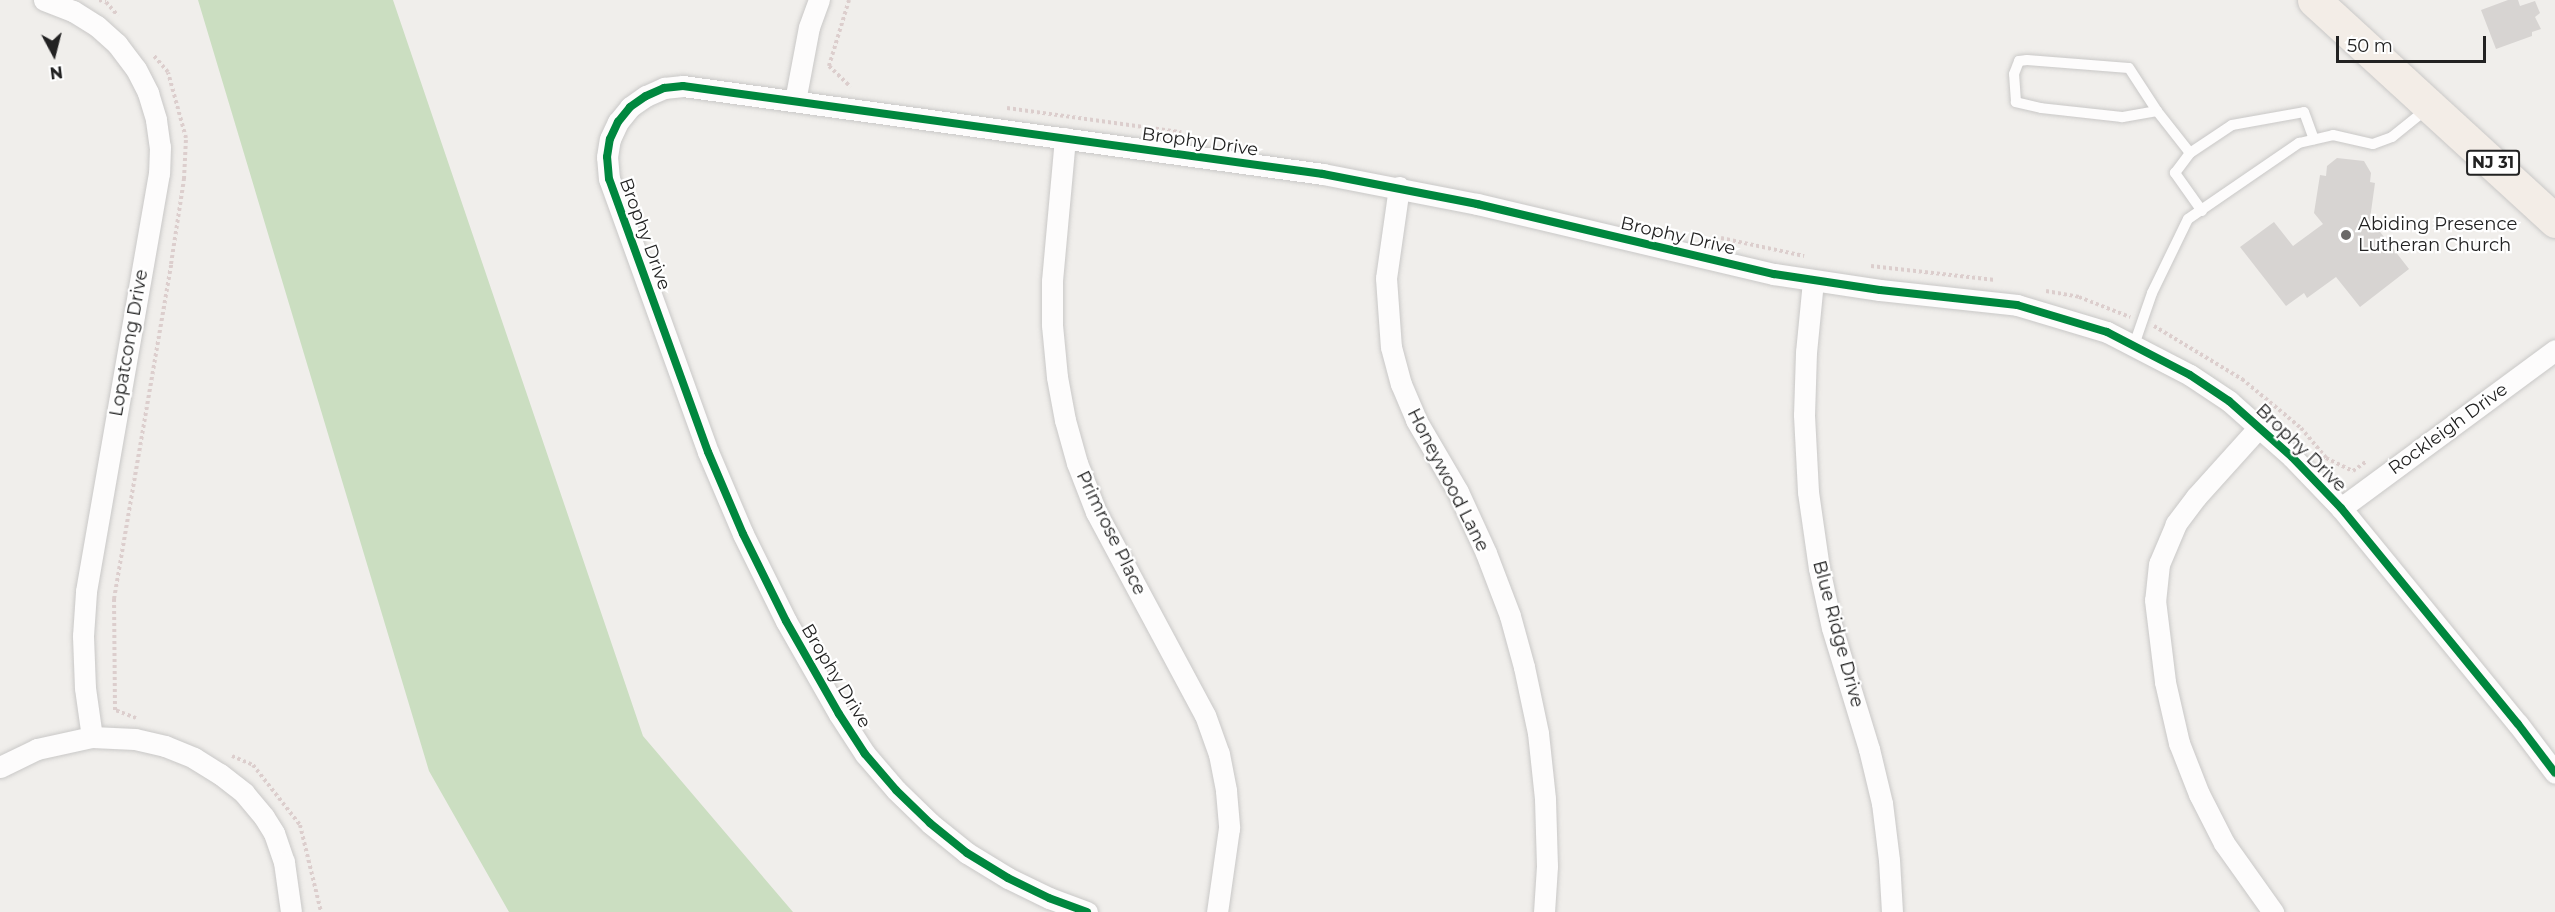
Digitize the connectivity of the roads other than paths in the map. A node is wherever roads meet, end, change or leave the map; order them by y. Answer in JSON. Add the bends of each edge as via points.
{"nodes":[{"id":1,"x":44,"y":0,"type":"edge"},
{"id":2,"x":819,"y":0,"type":"edge"},
{"id":3,"x":2314,"y":0,"type":"edge"},
{"id":4,"x":795,"y":101,"type":"junction"},
{"id":5,"x":2431,"y":106,"type":"junction"},
{"id":6,"x":2157,"y":111,"type":"junction"},
{"id":7,"x":1065,"y":138,"type":"junction"},
{"id":8,"x":2314,"y":139,"type":"junction"},
{"id":9,"x":2190,"y":153,"type":"junction"},
{"id":10,"x":1399,"y":187,"type":"junction"},
{"id":11,"x":2202,"y":211,"type":"junction"},
{"id":12,"x":2555,"y":220,"type":"edge"},
{"id":13,"x":1813,"y":281,"type":"junction"},
{"id":14,"x":2134,"y":345,"type":"junction"},
{"id":15,"x":2555,"y":351,"type":"edge"},
{"id":16,"x":2260,"y":426,"type":"junction"},
{"id":17,"x":2341,"y":508,"type":"junction"},
{"id":18,"x":92,"y":737,"type":"junction"},
{"id":19,"x":0,"y":767,"type":"edge"},
{"id":20,"x":2555,"y":773,"type":"edge"},
{"id":21,"x":1047,"y":905,"type":"edge"},
{"id":22,"x":291,"y":912,"type":"edge"},
{"id":23,"x":1087,"y":912,"type":"edge"},
{"id":24,"x":1217,"y":912,"type":"edge"},
{"id":25,"x":1544,"y":912,"type":"edge"},
{"id":26,"x":1892,"y":912,"type":"edge"},
{"id":27,"x":2273,"y":912,"type":"edge"}],
"edges":[{"from":1,"to":18,"type":"street","name":"Lopatcong Drive","via":[[73,11],[117,44],[148,93],[160,147],[159,173],[86,592],[83,636]]},
{"from":2,"to":4,"type":"street","via":[[809,27]]},
{"from":3,"to":5,"type":"main road","number":"NJ 31"},
{"from":4,"to":7,"type":"street","name":"Brophy Drive"},
{"from":4,"to":21,"type":"street","name":"Brophy Drive","via":[[683,86],[664,88],[630,107],[618,122],[607,158],[609,179],[712,463],[786,621],[839,714],[865,754],[930,823]]},
{"from":5,"to":8,"type":"lane","via":[[2392,137],[2373,144],[2333,135]]},
{"from":5,"to":12,"type":"main road","number":"NJ 31"},
{"from":6,"to":6,"type":"lane","via":[[2129,68],[2027,60],[2019,61],[2014,74],[2016,102],[2122,117]]},
{"from":6,"to":9,"type":"lane"},
{"from":7,"to":10,"type":"street","name":"Brophy Drive"},
{"from":7,"to":24,"type":"street","name":"Primrose Place","via":[[1052,281],[1052,325],[1065,420],[1096,512],[1205,715],[1219,754],[1229,828]]},
{"from":8,"to":9,"type":"lane","via":[[2304,112],[2232,125]]},
{"from":8,"to":11,"type":"lane","via":[[2299,143]]},
{"from":9,"to":11,"type":"lane","via":[[2175,173]]},
{"from":10,"to":13,"type":"street","name":"Brophy Drive"},
{"from":10,"to":25,"type":"street","name":"Honeywood Lane","via":[[1386,278],[1391,346],[1416,420],[1458,492],[1486,553],[1524,667],[1538,733],[1545,799]]},
{"from":11,"to":14,"type":"lane","via":[[2188,219],[2152,293]]},
{"from":13,"to":14,"type":"street","name":"Brophy Drive","via":[[2017,305],[2063,317]]},
{"from":13,"to":26,"type":"street","name":"Blue Ridge Drive","via":[[1804,415],[1808,492],[1832,628],[1882,804]]},
{"from":14,"to":16,"type":"street","name":"Brophy Drive","via":[[2190,375]]},
{"from":15,"to":17,"type":"street","name":"Rockleigh Drive"},
{"from":16,"to":17,"type":"street","name":"Brophy Drive"},
{"from":16,"to":27,"type":"street","via":[[2196,496],[2176,524],[2159,564],[2155,600],[2165,682],[2179,743],[2224,843]]},
{"from":17,"to":20,"type":"street","name":"Brophy Drive"},
{"from":18,"to":19,"type":"street","via":[[37,749]]},
{"from":18,"to":22,"type":"street","via":[[135,739],[165,746],[194,758],[244,794],[274,833],[284,862]]},
{"from":21,"to":23,"type":"street","name":"Brophy Drive"}]}
